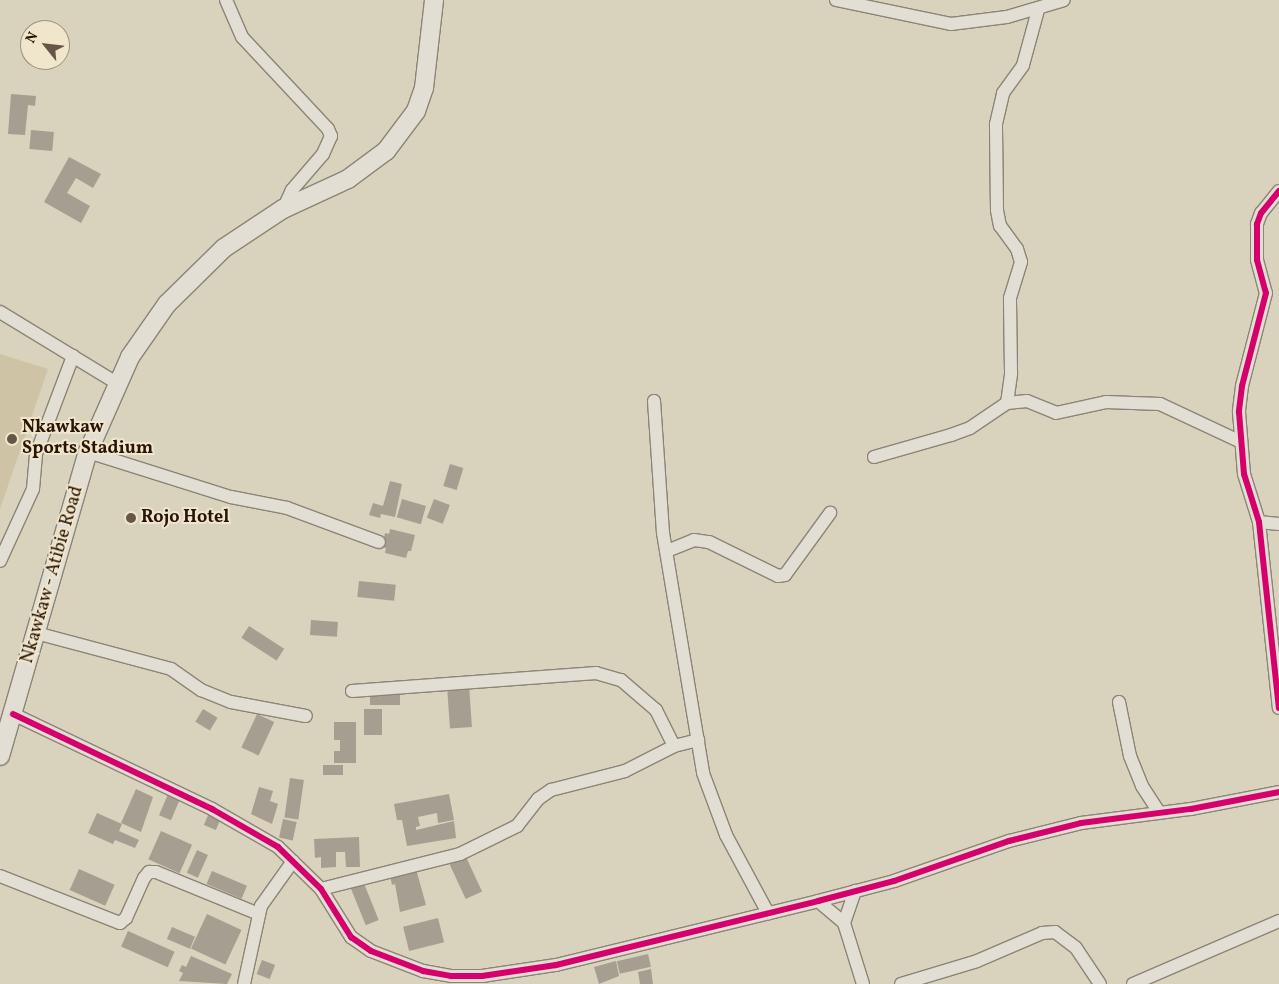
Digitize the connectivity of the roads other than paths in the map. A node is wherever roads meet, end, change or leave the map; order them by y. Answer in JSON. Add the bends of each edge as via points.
{"nodes":[{"id":1,"x":226,"y":0,"type":"edge"},
{"id":2,"x":434,"y":0,"type":"edge"},
{"id":3,"x":836,"y":0,"type":"edge"},
{"id":4,"x":1064,"y":0,"type":"edge"},
{"id":5,"x":1038,"y":10,"type":"junction"},
{"id":6,"x":1279,"y":191,"type":"edge"},
{"id":7,"x":283,"y":209,"type":"junction"},
{"id":8,"x":0,"y":312,"type":"edge"},
{"id":9,"x":73,"y":356,"type":"junction"},
{"id":10,"x":117,"y":383,"type":"junction"},
{"id":11,"x":654,"y":401,"type":"dead end"},
{"id":12,"x":1007,"y":403,"type":"junction"},
{"id":13,"x":1240,"y":441,"type":"junction"},
{"id":14,"x":88,"y":452,"type":"junction"},
{"id":15,"x":874,"y":457,"type":"dead end"},
{"id":16,"x":830,"y":514,"type":"dead end"},
{"id":17,"x":1259,"y":522,"type":"junction"},
{"id":18,"x":1279,"y":524,"type":"edge"},
{"id":19,"x":378,"y":542,"type":"dead end"},
{"id":20,"x":667,"y":551,"type":"junction"},
{"id":21,"x":0,"y":561,"type":"edge"},
{"id":22,"x":36,"y":634,"type":"junction"},
{"id":23,"x":352,"y":691,"type":"dead end"},
{"id":24,"x":1119,"y":702,"type":"dead end"},
{"id":25,"x":1279,"y":708,"type":"edge"},
{"id":26,"x":13,"y":714,"type":"junction"},
{"id":27,"x":306,"y":716,"type":"dead end"},
{"id":28,"x":698,"y":740,"type":"junction"},
{"id":29,"x":674,"y":746,"type":"junction"},
{"id":30,"x":0,"y":756,"type":"edge"},
{"id":31,"x":1279,"y":792,"type":"edge"},
{"id":32,"x":1160,"y":812,"type":"junction"},
{"id":33,"x":293,"y":861,"type":"junction"},
{"id":34,"x":0,"y":876,"type":"edge"},
{"id":35,"x":321,"y":889,"type":"junction"},
{"id":36,"x":855,"y":891,"type":"junction"},
{"id":37,"x":818,"y":901,"type":"junction"},
{"id":38,"x":768,"y":913,"type":"junction"},
{"id":39,"x":258,"y":914,"type":"junction"},
{"id":40,"x":1279,"y":921,"type":"edge"},
{"id":41,"x":844,"y":922,"type":"junction"},
{"id":42,"x":244,"y":984,"type":"edge"},
{"id":43,"x":863,"y":984,"type":"edge"},
{"id":44,"x":901,"y":984,"type":"edge"},
{"id":45,"x":1100,"y":984,"type":"edge"},
{"id":46,"x":1133,"y":984,"type":"edge"}],
"edges":[{"from":1,"to":7,"type":"street","via":[[242,37],[328,128],[331,136],[323,154],[292,190]]},
{"from":2,"to":7,"type":"main road","name":"Nkawkaw - Atibie Road","via":[[424,88],[416,111],[402,133],[371,165],[329,189]]},
{"from":3,"to":5,"type":"street","via":[[951,24],[980,22]]},
{"from":4,"to":5,"type":"street"},
{"from":5,"to":12,"type":"street","via":[[1023,65],[1003,93],[996,124],[997,210],[1000,226],[1017,249],[1021,262],[1010,298],[1011,373]]},
{"from":6,"to":13,"type":"street","via":[[1261,212],[1257,224],[1257,260],[1266,293],[1242,386]]},
{"from":7,"to":10,"type":"main road","name":"Nkawkaw - Atibie Road","via":[[224,248],[180,289],[141,339]]},
{"from":8,"to":9,"type":"street"},
{"from":9,"to":10,"type":"street"},
{"from":9,"to":21,"type":"street","via":[[36,454],[33,489]]},
{"from":10,"to":14,"type":"main road","name":"Nkawkaw - Atibie Road"},
{"from":11,"to":20,"type":"street","via":[[657,486]]},
{"from":12,"to":13,"type":"street","via":[[1036,403],[1056,413],[1106,402],[1160,404]]},
{"from":12,"to":15,"type":"street","via":[[970,428]]},
{"from":13,"to":17,"type":"street","via":[[1250,499]]},
{"from":14,"to":19,"type":"street","via":[[231,497],[287,508]]},
{"from":14,"to":22,"type":"main road","name":"Nkawkaw - Atibie Road"},
{"from":16,"to":20,"type":"street","via":[[785,575],[778,576],[709,542],[694,540]]},
{"from":17,"to":18,"type":"street"},
{"from":17,"to":25,"type":"street"},
{"from":20,"to":28,"type":"street"},
{"from":22,"to":26,"type":"main road","name":"Nkawkaw - Atibie Road"},
{"from":22,"to":27,"type":"street","via":[[171,669],[201,690],[231,702]]},
{"from":23,"to":29,"type":"street","via":[[596,673],[620,680],[656,710]]},
{"from":24,"to":32,"type":"street","via":[[1130,756],[1142,786]]},
{"from":26,"to":30,"type":"main road","name":"Nkawkaw - Atibie Road"},
{"from":26,"to":33,"type":"street","via":[[212,809],[278,847]]},
{"from":28,"to":29,"type":"street"},
{"from":28,"to":38,"type":"street","via":[[713,804]]},
{"from":29,"to":35,"type":"street","via":[[625,771],[551,790],[510,830],[460,854]]},
{"from":31,"to":32,"type":"street"},
{"from":32,"to":36,"type":"street","via":[[1080,823],[1009,841]]},
{"from":33,"to":35,"type":"street"},
{"from":33,"to":39,"type":"street","via":[[271,887]]},
{"from":34,"to":39,"type":"street","via":[[120,922],[126,918],[149,872],[156,872]]},
{"from":35,"to":38,"type":"street","via":[[352,937],[371,951],[423,971],[451,976],[482,976],[556,965]]},
{"from":36,"to":37,"type":"street"},
{"from":36,"to":41,"type":"street"},
{"from":37,"to":38,"type":"street"},
{"from":37,"to":41,"type":"street"},
{"from":39,"to":42,"type":"street"},
{"from":40,"to":46,"type":"street"},
{"from":41,"to":43,"type":"street"},
{"from":44,"to":45,"type":"street","via":[[977,961],[1042,933],[1055,932],[1076,948]]}]}
